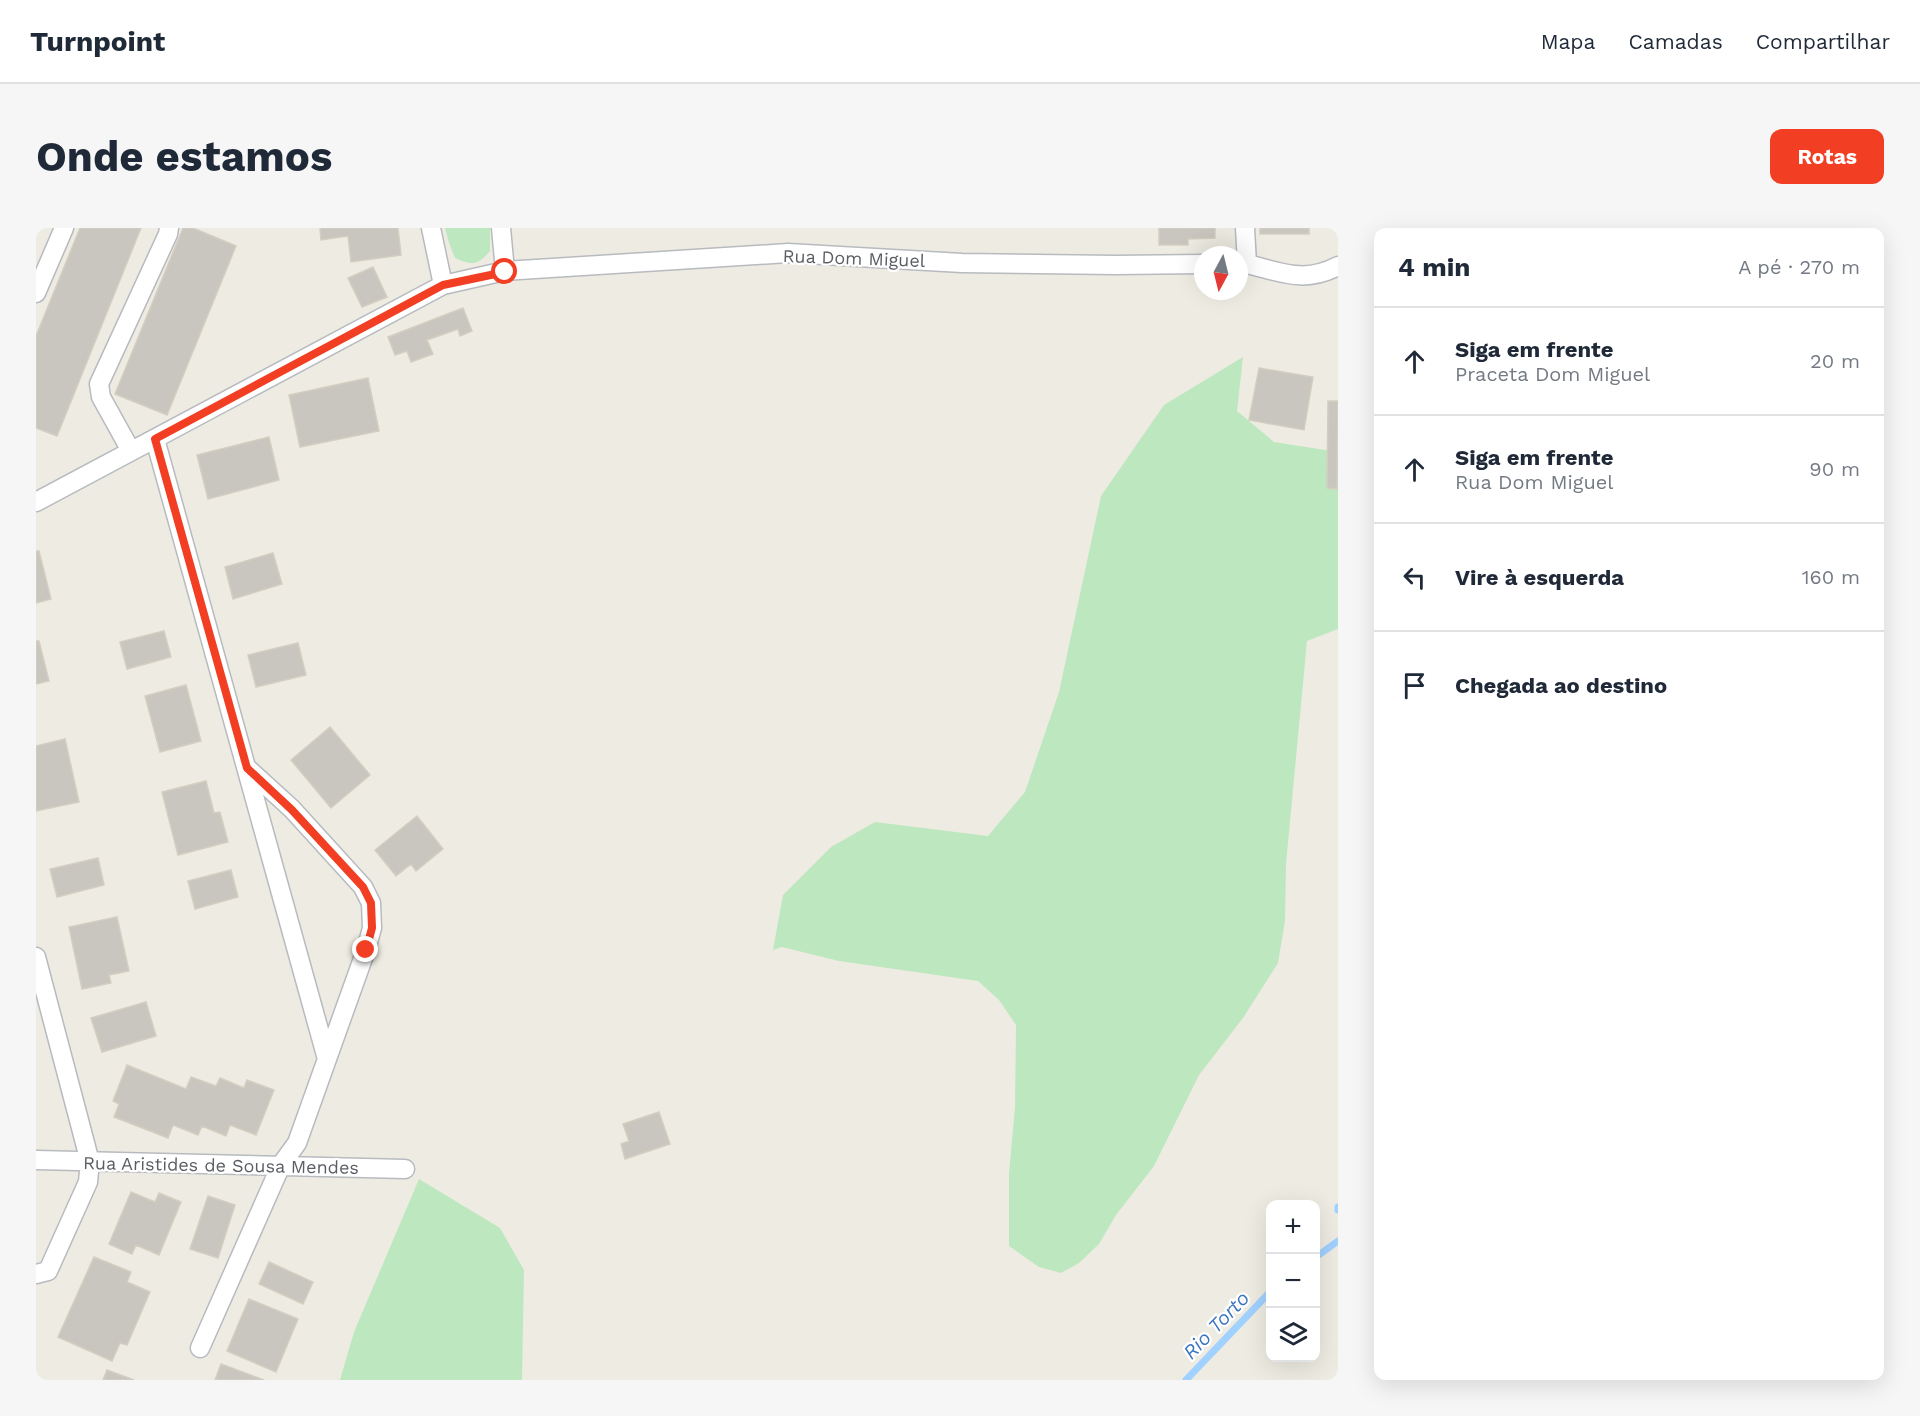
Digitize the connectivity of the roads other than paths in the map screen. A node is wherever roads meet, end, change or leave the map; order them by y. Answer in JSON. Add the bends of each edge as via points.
{"nodes":[{"id":1,"x":64,"y":228,"type":"edge"},
{"id":2,"x":169,"y":228,"type":"edge"},
{"id":3,"x":431,"y":228,"type":"edge"},
{"id":4,"x":501,"y":228,"type":"edge"},
{"id":5,"x":1245,"y":228,"type":"edge"},
{"id":6,"x":1244,"y":246,"type":"edge"},
{"id":7,"x":1194,"y":264,"type":"edge"},
{"id":8,"x":1248,"y":265,"type":"edge"},
{"id":9,"x":1338,"y":266,"type":"edge"},
{"id":10,"x":505,"y":272,"type":"junction"},
{"id":11,"x":443,"y":285,"type":"junction"},
{"id":12,"x":36,"y":293,"type":"edge"},
{"id":13,"x":155,"y":439,"type":"junction"},
{"id":14,"x":131,"y":451,"type":"junction"},
{"id":15,"x":36,"y":502,"type":"edge"},
{"id":16,"x":247,"y":768,"type":"junction"},
{"id":17,"x":36,"y":957,"type":"edge"},
{"id":18,"x":327,"y":1059,"type":"junction"},
{"id":19,"x":36,"y":1160,"type":"edge"},
{"id":20,"x":90,"y":1162,"type":"junction"},
{"id":21,"x":281,"y":1165,"type":"junction"},
{"id":22,"x":405,"y":1169,"type":"dead end"},
{"id":23,"x":36,"y":1274,"type":"edge"},
{"id":24,"x":200,"y":1348,"type":"dead end"}],
"edges":[{"from":1,"to":12,"type":"street"},
{"from":2,"to":14,"type":"street","via":[[99,384],[101,397]]},
{"from":3,"to":11,"type":"street"},
{"from":4,"to":10,"type":"street"},
{"from":5,"to":6,"type":"street"},
{"from":7,"to":10,"type":"street","name":"Rua Dom Miguel","via":[[962,263],[788,254]]},
{"from":8,"to":9,"type":"street","via":[[1298,277],[1323,274]]},
{"from":10,"to":11,"type":"street","name":"Rua Dom Miguel"},
{"from":11,"to":13,"type":"street"},
{"from":13,"to":14,"type":"street"},
{"from":13,"to":16,"type":"street"},
{"from":14,"to":15,"type":"street"},
{"from":16,"to":18,"type":"street"},
{"from":16,"to":18,"type":"street","via":[[363,887],[371,903],[372,928],[366,950]]},
{"from":17,"to":20,"type":"street"},
{"from":18,"to":21,"type":"street","via":[[297,1143]]},
{"from":19,"to":20,"type":"street","name":"Rua Aristides de Sousa Mendes"},
{"from":20,"to":21,"type":"street","name":"Rua Aristides de Sousa Mendes"},
{"from":20,"to":23,"type":"street","via":[[88,1182],[48,1270]]},
{"from":21,"to":22,"type":"street","name":"Rua Aristides de Sousa Mendes"},
{"from":21,"to":24,"type":"street"}]}
